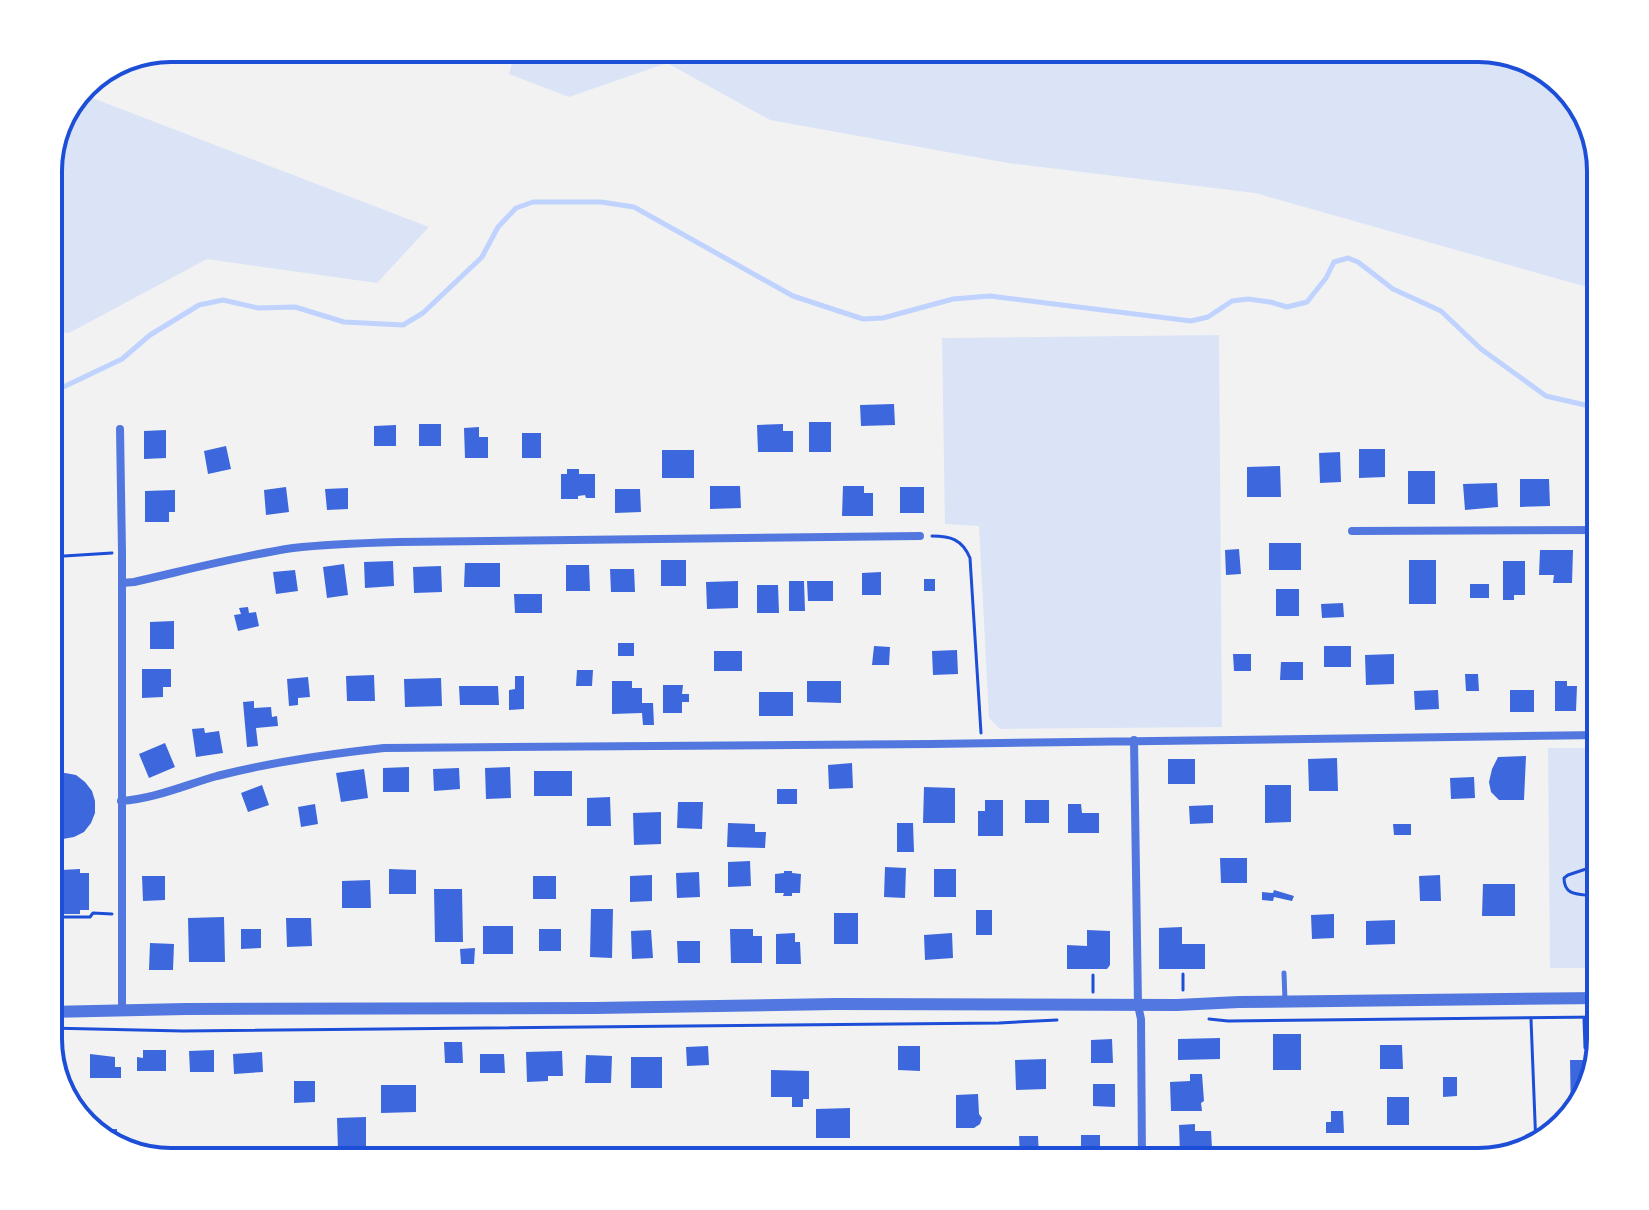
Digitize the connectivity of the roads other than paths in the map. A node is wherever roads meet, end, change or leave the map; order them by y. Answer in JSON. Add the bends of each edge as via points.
{"nodes":[{"id":1,"x":120,"y":429,"type":"dead end"},
{"id":2,"x":1587,"y":530,"type":"edge"},
{"id":3,"x":1352,"y":531,"type":"dead end"},
{"id":4,"x":920,"y":536,"type":"road end"},
{"id":5,"x":122,"y":583,"type":"junction"},
{"id":6,"x":1587,"y":735,"type":"edge"},
{"id":7,"x":1134,"y":740,"type":"junction"},
{"id":8,"x":121,"y":801,"type":"junction"},
{"id":9,"x":1284,"y":973,"type":"dead end"},
{"id":10,"x":1587,"y":998,"type":"edge"},
{"id":11,"x":1285,"y":1002,"type":"junction"},
{"id":12,"x":1138,"y":1005,"type":"junction"},
{"id":13,"x":122,"y":1010,"type":"junction"},
{"id":14,"x":62,"y":1012,"type":"edge"},
{"id":15,"x":1142,"y":1148,"type":"edge"}],
"edges":[{"from":1,"to":5,"type":"street"},
{"from":2,"to":3,"type":"street"},
{"from":4,"to":5,"type":"street","via":[[334,544],[241,557]]},
{"from":5,"to":8,"type":"street"},
{"from":6,"to":7,"type":"street"},
{"from":7,"to":8,"type":"street","via":[[384,748],[268,765]]},
{"from":7,"to":12,"type":"street"},
{"from":8,"to":13,"type":"street"},
{"from":9,"to":11,"type":"lane"},
{"from":10,"to":11,"type":"street"},
{"from":11,"to":12,"type":"street"},
{"from":12,"to":13,"type":"street"},
{"from":12,"to":15,"type":"street"},
{"from":13,"to":14,"type":"street"}]}
